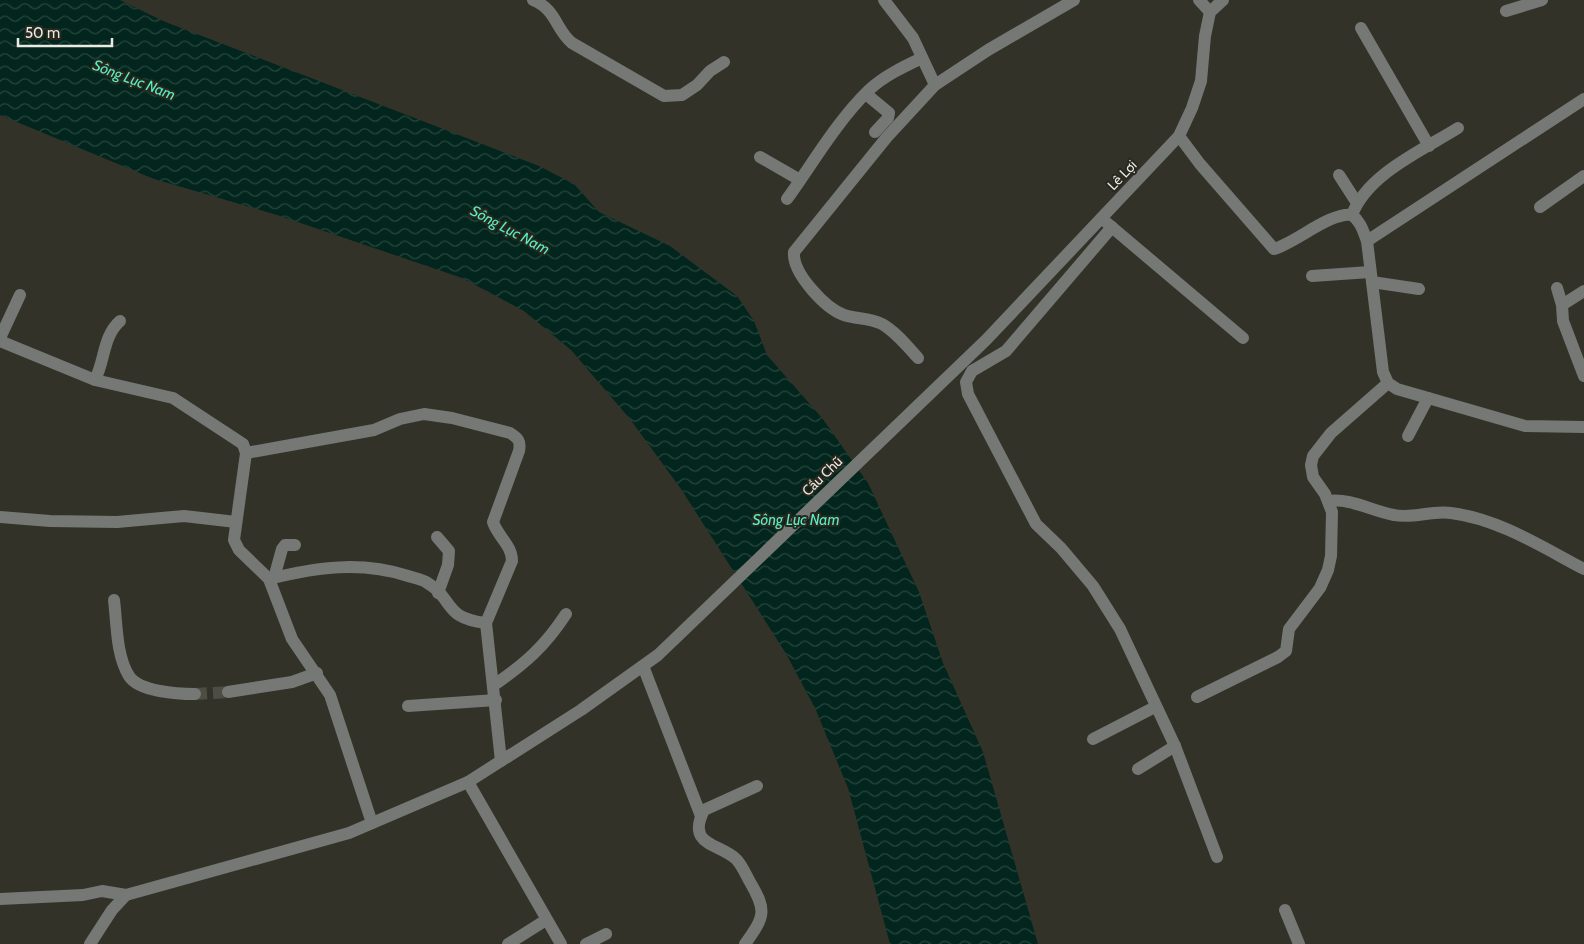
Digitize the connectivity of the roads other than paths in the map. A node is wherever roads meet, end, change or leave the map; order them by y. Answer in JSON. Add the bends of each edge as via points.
{"nodes":[{"id":1,"x":533,"y":0,"type":"edge"},
{"id":2,"x":884,"y":0,"type":"edge"},
{"id":3,"x":1074,"y":0,"type":"edge"},
{"id":4,"x":1199,"y":0,"type":"edge"},
{"id":5,"x":1223,"y":0,"type":"edge"},
{"id":6,"x":1542,"y":0,"type":"edge"},
{"id":7,"x":1506,"y":11,"type":"dead end"},
{"id":8,"x":1210,"y":12,"type":"junction"},
{"id":9,"x":1361,"y":28,"type":"dead end"},
{"id":10,"x":922,"y":58,"type":"junction"},
{"id":11,"x":724,"y":62,"type":"dead end"},
{"id":12,"x":935,"y":86,"type":"junction"},
{"id":13,"x":866,"y":94,"type":"junction"},
{"id":14,"x":1584,"y":99,"type":"edge"},
{"id":15,"x":1458,"y":128,"type":"dead end"},
{"id":16,"x":875,"y":132,"type":"dead end"},
{"id":17,"x":1179,"y":136,"type":"junction"},
{"id":18,"x":1429,"y":146,"type":"junction"},
{"id":19,"x":760,"y":157,"type":"dead end"},
{"id":20,"x":1340,"y":175,"type":"dead end"},
{"id":21,"x":1584,"y":176,"type":"edge"},
{"id":22,"x":800,"y":180,"type":"junction"},
{"id":23,"x":787,"y":198,"type":"dead end"},
{"id":24,"x":1540,"y":207,"type":"dead end"},
{"id":25,"x":1355,"y":209,"type":"junction"},
{"id":26,"x":1102,"y":218,"type":"junction"},
{"id":27,"x":1112,"y":227,"type":"junction"},
{"id":28,"x":1367,"y":241,"type":"junction"},
{"id":29,"x":1312,"y":276,"type":"dead end"},
{"id":30,"x":1371,"y":277,"type":"junction"},
{"id":31,"x":1557,"y":288,"type":"dead end"},
{"id":32,"x":1419,"y":289,"type":"dead end"},
{"id":33,"x":1584,"y":291,"type":"edge"},
{"id":34,"x":20,"y":296,"type":"dead end"},
{"id":35,"x":1562,"y":305,"type":"junction"},
{"id":36,"x":120,"y":321,"type":"dead end"},
{"id":37,"x":1243,"y":338,"type":"dead end"},
{"id":38,"x":0,"y":340,"type":"edge"},
{"id":39,"x":986,"y":340,"type":"joint"},
{"id":40,"x":918,"y":358,"type":"dead end"},
{"id":41,"x":1584,"y":376,"type":"edge"},
{"id":42,"x":95,"y":380,"type":"junction"},
{"id":43,"x":1388,"y":383,"type":"junction"},
{"id":44,"x":1428,"y":398,"type":"junction"},
{"id":45,"x":1584,"y":427,"type":"edge"},
{"id":46,"x":1408,"y":436,"type":"dead end"},
{"id":47,"x":246,"y":453,"type":"junction"},
{"id":48,"x":1328,"y":501,"type":"junction"},
{"id":49,"x":0,"y":517,"type":"edge"},
{"id":50,"x":236,"y":522,"type":"junction"},
{"id":51,"x":437,"y":537,"type":"dead end"},
{"id":52,"x":295,"y":545,"type":"dead end"},
{"id":53,"x":1584,"y":569,"type":"edge"},
{"id":54,"x":272,"y":579,"type":"junction"},
{"id":55,"x":438,"y":592,"type":"junction"},
{"id":56,"x":114,"y":600,"type":"dead end"},
{"id":57,"x":566,"y":614,"type":"dead end"},
{"id":58,"x":486,"y":623,"type":"junction"},
{"id":59,"x":643,"y":666,"type":"junction"},
{"id":60,"x":317,"y":672,"type":"junction"},
{"id":61,"x":494,"y":685,"type":"junction"},
{"id":62,"x":228,"y":692,"type":"tunnel mouth"},
{"id":63,"x":195,"y":694,"type":"tunnel mouth"},
{"id":64,"x":1197,"y":697,"type":"dead end"},
{"id":65,"x":496,"y":700,"type":"junction"},
{"id":66,"x":408,"y":706,"type":"dead end"},
{"id":67,"x":1155,"y":707,"type":"junction"},
{"id":68,"x":1093,"y":738,"type":"dead end"},
{"id":69,"x":1175,"y":746,"type":"junction"},
{"id":70,"x":501,"y":761,"type":"junction"},
{"id":71,"x":1138,"y":769,"type":"dead end"},
{"id":72,"x":468,"y":782,"type":"junction"},
{"id":73,"x":757,"y":786,"type":"dead end"},
{"id":74,"x":701,"y":816,"type":"junction"},
{"id":75,"x":372,"y":823,"type":"junction"},
{"id":76,"x":1217,"y":857,"type":"dead end"},
{"id":77,"x":126,"y":895,"type":"junction"},
{"id":78,"x":0,"y":899,"type":"edge"},
{"id":79,"x":1285,"y":910,"type":"dead end"},
{"id":80,"x":546,"y":920,"type":"junction"},
{"id":81,"x":606,"y":934,"type":"dead end"},
{"id":82,"x":90,"y":944,"type":"edge"},
{"id":83,"x":508,"y":944,"type":"edge"},
{"id":84,"x":561,"y":944,"type":"edge"},
{"id":85,"x":586,"y":944,"type":"edge"},
{"id":86,"x":745,"y":944,"type":"edge"},
{"id":87,"x":1299,"y":944,"type":"edge"}],
"edges":[{"from":1,"to":11,"type":"street","via":[[550,10],[572,43],[664,96],[682,95]]},
{"from":2,"to":10,"type":"street","via":[[913,38]]},
{"from":3,"to":12,"type":"street","via":[[988,50]]},
{"from":4,"to":8,"type":"street"},
{"from":5,"to":8,"type":"street"},
{"from":6,"to":7,"type":"street"},
{"from":8,"to":17,"type":"street","name":"Lê Lợi","via":[[1201,80]]},
{"from":9,"to":18,"type":"street"},
{"from":10,"to":12,"type":"street"},
{"from":10,"to":13,"type":"street","via":[[894,71]]},
{"from":12,"to":40,"type":"street","via":[[880,144],[794,252],[793,260],[802,277],[829,308],[882,324]]},
{"from":13,"to":16,"type":"street","via":[[889,113]]},
{"from":13,"to":22,"type":"street"},
{"from":14,"to":28,"type":"street"},
{"from":15,"to":18,"type":"street"},
{"from":17,"to":25,"type":"street","via":[[1274,249]]},
{"from":17,"to":26,"type":"street","name":"Lê Lợi"},
{"from":18,"to":25,"type":"street","via":[[1371,185]]},
{"from":19,"to":22,"type":"street"},
{"from":20,"to":25,"type":"street"},
{"from":21,"to":24,"type":"street"},
{"from":22,"to":23,"type":"street"},
{"from":25,"to":28,"type":"street"},
{"from":26,"to":27,"type":"street"},
{"from":26,"to":39,"type":"street","name":"Lê Lợi"},
{"from":27,"to":37,"type":"street"},
{"from":27,"to":67,"type":"street","via":[[1006,350],[978,366],[966,382],[968,394],[989,437],[1036,524],[1093,586],[1120,629]]},
{"from":28,"to":30,"type":"street"},
{"from":29,"to":30,"type":"street"},
{"from":30,"to":32,"type":"street"},
{"from":30,"to":43,"type":"street","via":[[1383,372]]},
{"from":31,"to":35,"type":"street"},
{"from":33,"to":35,"type":"street"},
{"from":34,"to":38,"type":"street"},
{"from":35,"to":41,"type":"street","via":[[1563,322]]},
{"from":36,"to":42,"type":"street","via":[[112,328]]},
{"from":38,"to":42,"type":"street"},
{"from":39,"to":59,"type":"street","name":"Cầu Chũ"},
{"from":42,"to":47,"type":"street","via":[[173,398],[235,437],[243,444]]},
{"from":43,"to":44,"type":"street"},
{"from":43,"to":48,"type":"street","via":[[1331,433],[1313,456],[1313,476]]},
{"from":44,"to":45,"type":"street","via":[[1525,426]]},
{"from":44,"to":46,"type":"street"},
{"from":47,"to":50,"type":"street"},
{"from":47,"to":58,"type":"street","via":[[374,430],[424,414],[510,433],[520,443],[519,451],[493,522],[512,552],[512,561]]},
{"from":48,"to":53,"type":"street","via":[[1363,504],[1392,515],[1408,517],[1447,512],[1469,515],[1505,528]]},
{"from":48,"to":64,"type":"street","via":[[1332,512],[1328,570],[1320,588],[1289,628],[1286,650]]},
{"from":49,"to":50,"type":"street","via":[[117,522],[184,516]]},
{"from":50,"to":54,"type":"street","via":[[234,540],[239,550]]},
{"from":51,"to":55,"type":"street","via":[[449,551],[448,565]]},
{"from":52,"to":54,"type":"street","via":[[282,549]]},
{"from":54,"to":55,"type":"street","via":[[365,566],[388,569],[426,582]]},
{"from":54,"to":60,"type":"street","via":[[292,639]]},
{"from":55,"to":58,"type":"street","via":[[456,614]]},
{"from":56,"to":63,"type":"street","via":[[121,654],[129,676],[135,682],[163,692]]},
{"from":57,"to":61,"type":"street","via":[[550,639],[525,664]]},
{"from":58,"to":61,"type":"street"},
{"from":59,"to":70,"type":"street","name":"Cầu Chũ"},
{"from":59,"to":74,"type":"street"},
{"from":60,"to":62,"type":"street","via":[[292,682]]},
{"from":60,"to":75,"type":"street","via":[[330,695]]},
{"from":61,"to":65,"type":"street"},
{"from":65,"to":66,"type":"street"},
{"from":65,"to":70,"type":"street"},
{"from":67,"to":68,"type":"street"},
{"from":67,"to":69,"type":"street"},
{"from":69,"to":71,"type":"street"},
{"from":69,"to":76,"type":"street"},
{"from":70,"to":72,"type":"street","name":"Cầu Chũ"},
{"from":72,"to":75,"type":"street","name":"Cầu Chũ"},
{"from":72,"to":80,"type":"street"},
{"from":73,"to":74,"type":"street","via":[[704,810]]},
{"from":74,"to":86,"type":"street","via":[[703,839],[736,859],[759,898],[763,910],[760,920]]},
{"from":75,"to":77,"type":"street","name":"Cầu Chũ","via":[[349,833]]},
{"from":77,"to":78,"type":"street","via":[[102,891],[83,895]]},
{"from":77,"to":82,"type":"street"},
{"from":79,"to":87,"type":"street"},
{"from":80,"to":83,"type":"street"},
{"from":80,"to":84,"type":"street"},
{"from":81,"to":85,"type":"street"}]}
